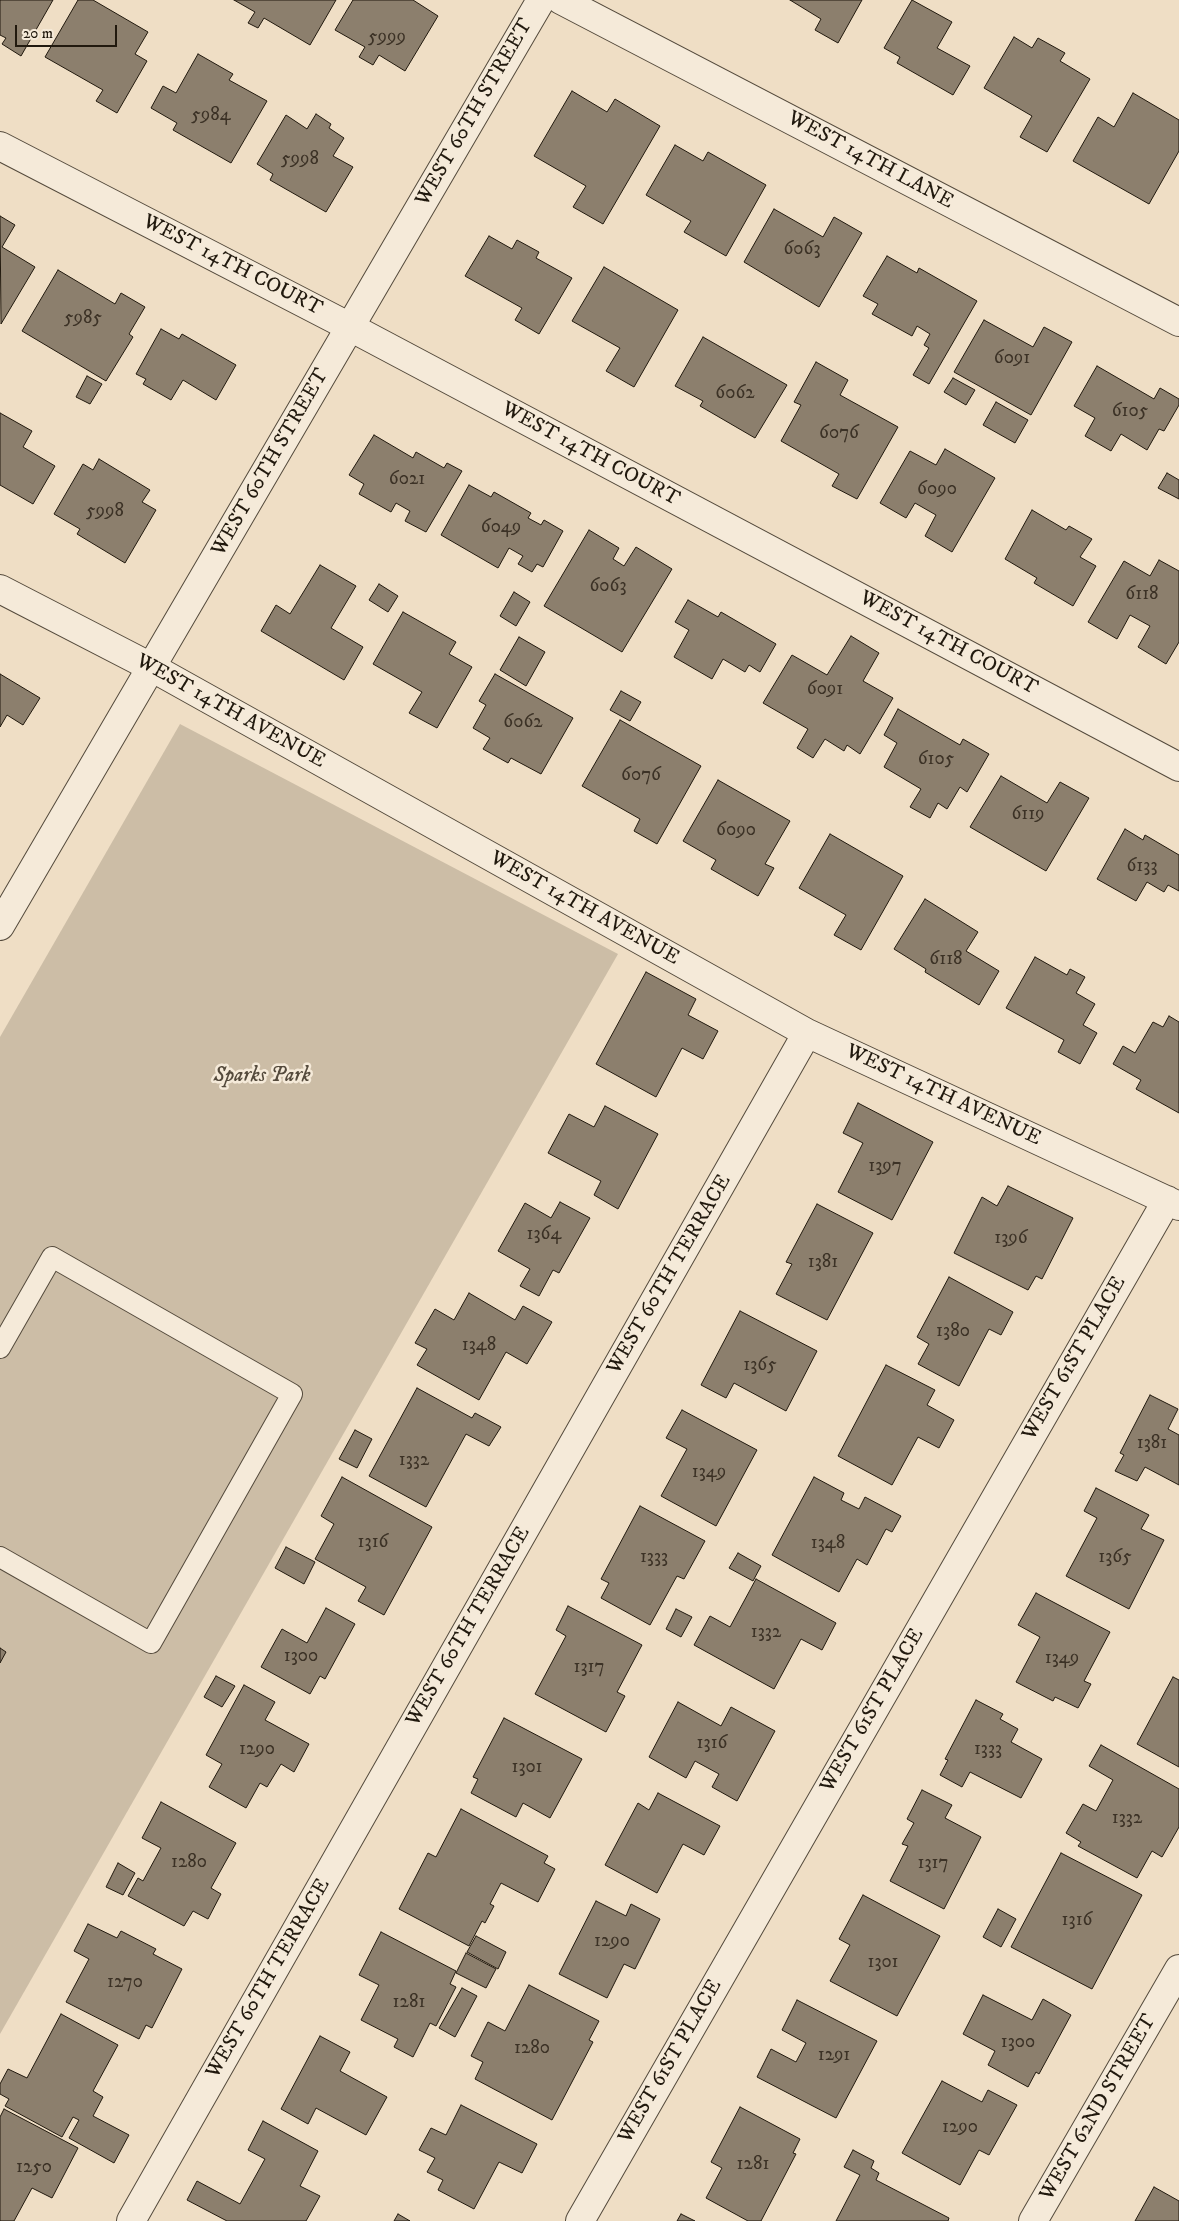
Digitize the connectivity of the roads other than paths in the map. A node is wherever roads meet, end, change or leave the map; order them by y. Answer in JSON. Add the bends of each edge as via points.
{"nodes":[{"id":1,"x":541,"y":0,"type":"edge"},
{"id":2,"x":561,"y":0,"type":"edge"},
{"id":3,"x":0,"y":146,"type":"edge"},
{"id":4,"x":1179,"y":322,"type":"edge"},
{"id":5,"x":350,"y":327,"type":"junction"},
{"id":6,"x":0,"y":589,"type":"edge"},
{"id":7,"x":151,"y":668,"type":"junction"},
{"id":8,"x":1179,"y":767,"type":"edge"},
{"id":9,"x":0,"y":926,"type":"edge"},
{"id":10,"x":807,"y":1033,"type":"junction"},
{"id":11,"x":1173,"y":1203,"type":"edge"},
{"id":12,"x":0,"y":1348,"type":"edge"},
{"id":13,"x":0,"y":1557,"type":"edge"},
{"id":14,"x":1179,"y":1969,"type":"edge"},
{"id":15,"x":131,"y":2221,"type":"edge"},
{"id":16,"x":580,"y":2221,"type":"edge"},
{"id":17,"x":1033,"y":2221,"type":"edge"}],
"edges":[{"from":1,"to":5,"type":"street","name":"WEST 60TH STREET"},
{"from":2,"to":4,"type":"street","name":"WEST 14TH LANE"},
{"from":3,"to":5,"type":"street","name":"WEST 14TH COURT"},
{"from":5,"to":7,"type":"street","name":"WEST 60TH STREET"},
{"from":5,"to":8,"type":"street","name":"WEST 14TH COURT"},
{"from":6,"to":7,"type":"street","name":"WEST 14TH AVENUE"},
{"from":7,"to":9,"type":"street","name":"WEST 60TH STREET"},
{"from":7,"to":10,"type":"street","name":"WEST 14TH AVENUE"},
{"from":10,"to":11,"type":"street","name":"WEST 14TH AVENUE"},
{"from":10,"to":15,"type":"street","name":"WEST 60TH TERRACE"},
{"from":11,"to":16,"type":"street","name":"WEST 61ST PLACE"},
{"from":12,"to":13,"type":"lane","via":[[52,1257],[292,1394],[151,1643]]},
{"from":14,"to":17,"type":"street","name":"WEST 62ND STREET"}]}
